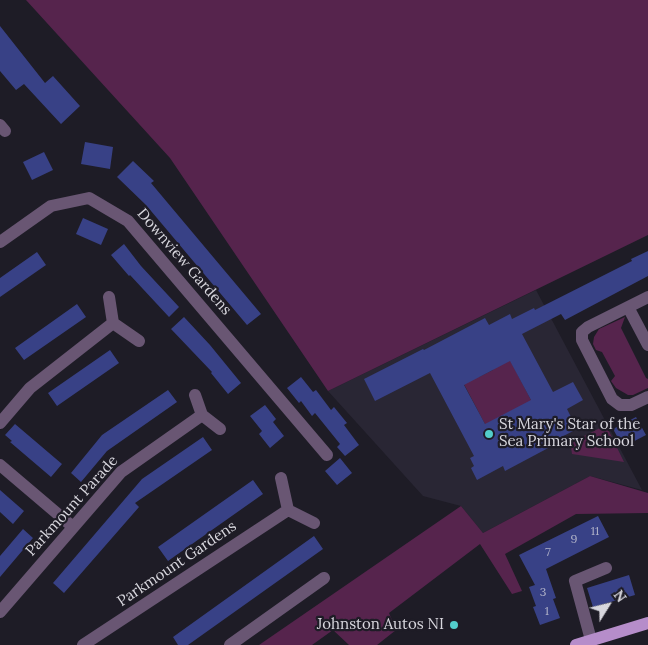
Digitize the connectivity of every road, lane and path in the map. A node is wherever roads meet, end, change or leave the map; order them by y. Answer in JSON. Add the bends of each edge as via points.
{"nodes":[{"id":1,"x":0,"y":242,"type":"edge"},
{"id":2,"x":109,"y":297,"type":"dead end"},
{"id":3,"x":648,"y":297,"type":"edge"},
{"id":4,"x":628,"y":307,"type":"junction"},
{"id":5,"x":113,"y":323,"type":"junction"},
{"id":6,"x":139,"y":341,"type":"dead end"},
{"id":7,"x":648,"y":345,"type":"edge"},
{"id":8,"x":195,"y":395,"type":"dead end"},
{"id":9,"x":648,"y":397,"type":"edge"},
{"id":10,"x":202,"y":414,"type":"junction"},
{"id":11,"x":0,"y":423,"type":"edge"},
{"id":12,"x":220,"y":429,"type":"dead end"},
{"id":13,"x":327,"y":455,"type":"dead end"},
{"id":14,"x":0,"y":465,"type":"edge"},
{"id":15,"x":281,"y":478,"type":"dead end"},
{"id":16,"x":288,"y":510,"type":"junction"},
{"id":17,"x":314,"y":523,"type":"dead end"},
{"id":18,"x":73,"y":527,"type":"junction"},
{"id":19,"x":606,"y":568,"type":"dead end"},
{"id":20,"x":324,"y":578,"type":"dead end"},
{"id":21,"x":0,"y":612,"type":"edge"},
{"id":22,"x":648,"y":623,"type":"edge"},
{"id":23,"x":591,"y":640,"type":"junction"},
{"id":24,"x":83,"y":645,"type":"edge"},
{"id":25,"x":230,"y":645,"type":"edge"},
{"id":26,"x":576,"y":645,"type":"edge"}],
"edges":[{"from":1,"to":13,"type":"street","name":"Downview Gardens","via":[[51,206],[89,198],[128,221]]},
{"from":2,"to":5,"type":"street"},
{"from":3,"to":4,"type":"street"},
{"from":4,"to":7,"type":"street"},
{"from":4,"to":9,"type":"street","via":[[588,327],[582,332],[582,340],[612,399],[620,405],[631,405]]},
{"from":5,"to":6,"type":"street"},
{"from":5,"to":11,"type":"street","via":[[30,388]]},
{"from":8,"to":10,"type":"street"},
{"from":10,"to":12,"type":"street"},
{"from":10,"to":18,"type":"street","name":"Parkmount Parade","via":[[121,472]]},
{"from":14,"to":18,"type":"street"},
{"from":15,"to":16,"type":"street"},
{"from":16,"to":17,"type":"street"},
{"from":16,"to":24,"type":"street","name":"Parkmount Gardens"},
{"from":18,"to":21,"type":"street","name":"Parkmount Parade"},
{"from":19,"to":23,"type":"street","via":[[575,581]]},
{"from":20,"to":25,"type":"street"},
{"from":22,"to":23,"type":"main road"},
{"from":23,"to":26,"type":"main road"}]}
